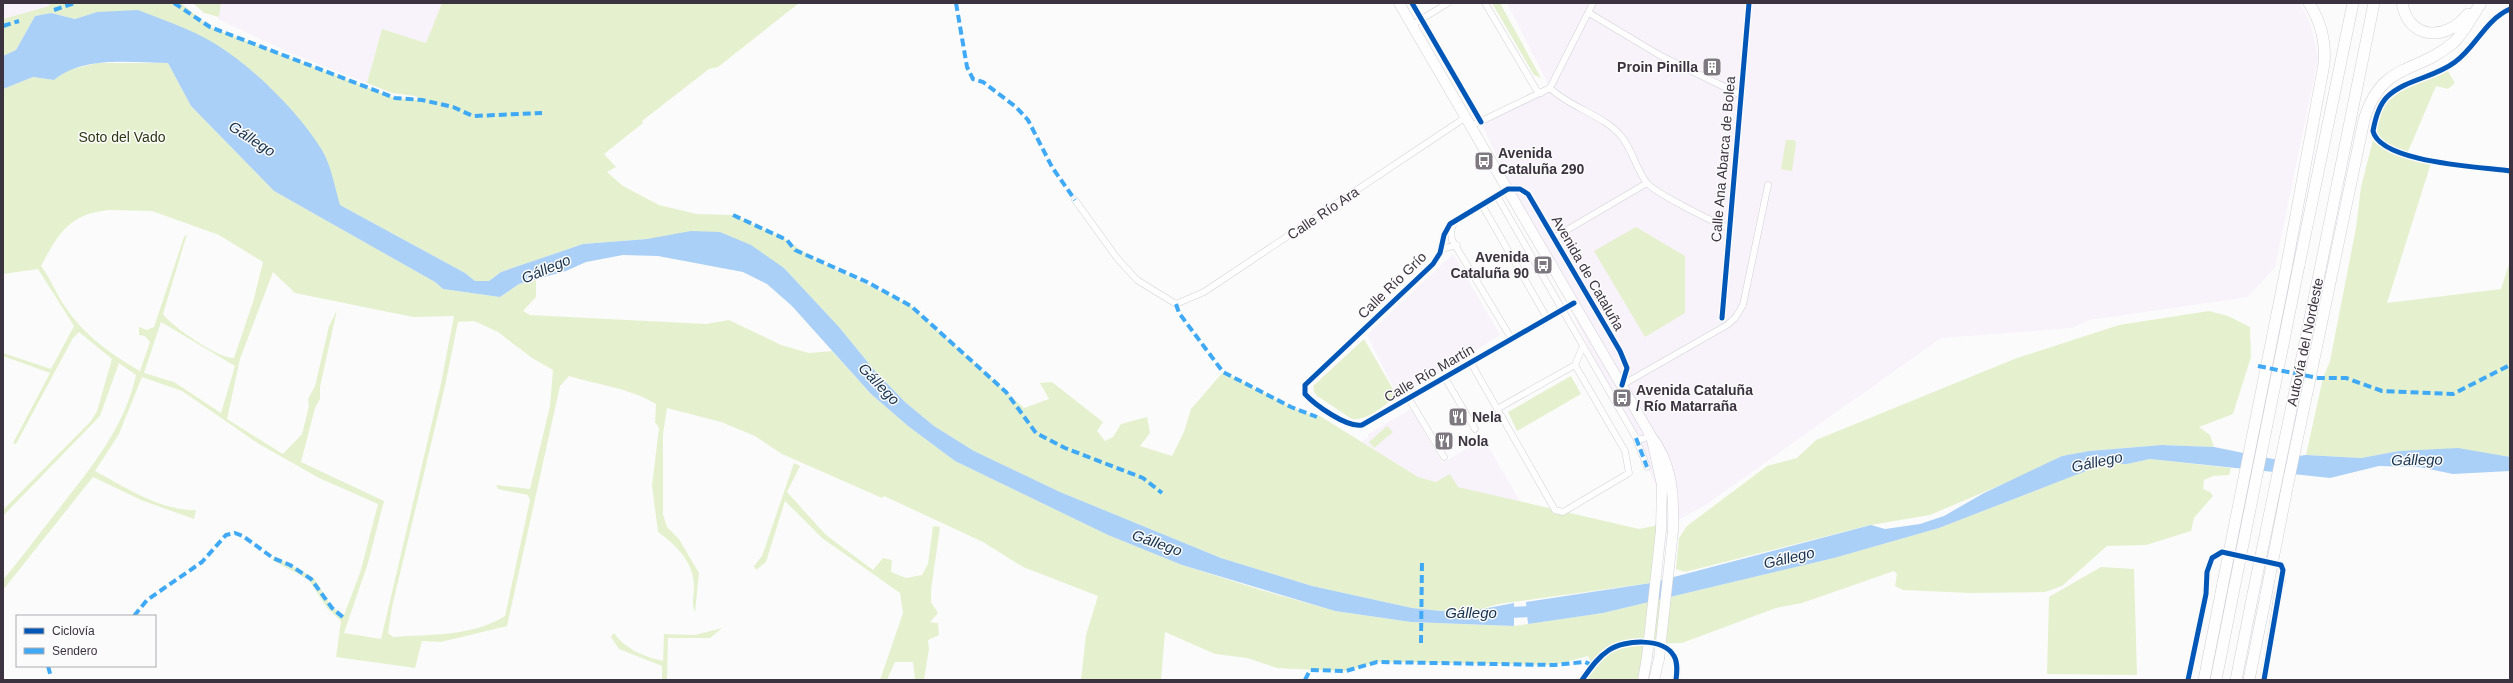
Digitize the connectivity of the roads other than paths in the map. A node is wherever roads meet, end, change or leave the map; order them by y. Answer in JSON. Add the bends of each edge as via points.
{"nodes":[{"id":1,"x":1399,"y":3,"type":"edge"},
{"id":2,"x":1448,"y":3,"type":"edge"},
{"id":3,"x":1485,"y":3,"type":"edge"},
{"id":4,"x":1593,"y":3,"type":"edge"},
{"id":5,"x":1749,"y":3,"type":"edge"},
{"id":6,"x":2309,"y":3,"type":"edge"},
{"id":7,"x":2354,"y":3,"type":"edge"},
{"id":8,"x":2374,"y":3,"type":"edge"},
{"id":9,"x":2402,"y":3,"type":"edge"},
{"id":10,"x":2474,"y":3,"type":"edge"},
{"id":11,"x":2481,"y":3,"type":"edge"},
{"id":12,"x":2510,"y":9,"type":"edge"},
{"id":13,"x":1589,"y":13,"type":"junction"},
{"id":14,"x":1412,"y":25,"type":"junction"},
{"id":15,"x":2339,"y":70,"type":"junction"},
{"id":16,"x":2359,"y":76,"type":"junction"},
{"id":17,"x":1550,"y":88,"type":"junction"},
{"id":18,"x":1538,"y":93,"type":"junction"},
{"id":19,"x":1741,"y":96,"type":"junction"},
{"id":20,"x":1469,"y":122,"type":"junction"},
{"id":21,"x":2510,"y":171,"type":"edge"},
{"id":22,"x":1647,"y":184,"type":"junction"},
{"id":23,"x":1768,"y":185,"type":"dead end"},
{"id":24,"x":1508,"y":190,"type":"junction"},
{"id":25,"x":1497,"y":196,"type":"junction"},
{"id":26,"x":1075,"y":200,"type":"dead end"},
{"id":27,"x":1482,"y":205,"type":"junction"},
{"id":28,"x":1455,"y":220,"type":"junction"},
{"id":29,"x":1729,"y":228,"type":"junction"},
{"id":30,"x":1554,"y":237,"type":"junction"},
{"id":31,"x":1452,"y":240,"type":"junction"},
{"id":32,"x":2291,"y":242,"type":"junction"},
{"id":33,"x":1442,"y":246,"type":"junction"},
{"id":34,"x":1457,"y":246,"type":"junction"},
{"id":35,"x":2333,"y":264,"type":"junction"},
{"id":36,"x":1574,"y":303,"type":"junction"},
{"id":37,"x":1562,"y":310,"type":"junction"},
{"id":38,"x":1547,"y":318,"type":"junction"},
{"id":39,"x":1722,"y":318,"type":"dead end"},
{"id":40,"x":1511,"y":338,"type":"junction"},
{"id":41,"x":1583,"y":346,"type":"junction"},
{"id":42,"x":1471,"y":363,"type":"junction"},
{"id":43,"x":1575,"y":365,"type":"junction"},
{"id":44,"x":1445,"y":378,"type":"junction"},
{"id":45,"x":1305,"y":385,"type":"joint"},
{"id":46,"x":1622,"y":385,"type":"junction"},
{"id":47,"x":1409,"y":399,"type":"junction"},
{"id":48,"x":1497,"y":408,"type":"junction"},
{"id":49,"x":1475,"y":429,"type":"dead end"},
{"id":50,"x":1651,"y":436,"type":"junction"},
{"id":51,"x":1636,"y":438,"type":"junction"},
{"id":52,"x":1444,"y":457,"type":"dead end"},
{"id":53,"x":1647,"y":467,"type":"dead end"},
{"id":54,"x":2222,"y":552,"type":"dead end"},
{"id":55,"x":2281,"y":565,"type":"dead end"},
{"id":56,"x":1588,"y":671,"type":"junction"},
{"id":57,"x":1582,"y":680,"type":"edge"},
{"id":58,"x":1588,"y":680,"type":"edge"},
{"id":59,"x":1643,"y":680,"type":"edge"},
{"id":60,"x":1654,"y":680,"type":"edge"},
{"id":61,"x":1676,"y":680,"type":"edge"},
{"id":62,"x":2188,"y":680,"type":"edge"},
{"id":63,"x":2204,"y":680,"type":"edge"},
{"id":64,"x":2216,"y":680,"type":"edge"},
{"id":65,"x":2236,"y":680,"type":"edge"},
{"id":66,"x":2249,"y":680,"type":"edge"},
{"id":67,"x":2264,"y":680,"type":"edge"}],
"edges":[{"from":1,"to":14,"type":"main road","name":"Avenida de Cataluña"},
{"from":2,"to":14,"type":"street"},
{"from":3,"to":18,"type":"street"},
{"from":4,"to":13,"type":"street"},
{"from":5,"to":19,"type":"street","name":"Calle Ana Abarca de Bolea"},
{"from":6,"to":32,"type":"highway","via":[[2322,27],[2325,51]]},
{"from":7,"to":15,"type":"highway","name":"Autovía del Nordeste"},
{"from":8,"to":16,"type":"highway","name":"Autovía del Nordeste"},
{"from":9,"to":10,"type":"highway","via":[[2405,14],[2413,25],[2435,34],[2459,24]]},
{"from":11,"to":35,"type":"highway","via":[[2451,44],[2393,74],[2374,94],[2364,120]]},
{"from":12,"to":21,"type":"street","via":[[2493,20],[2466,52],[2452,64],[2391,93],[2380,108],[2374,131],[2381,143],[2421,160]]},
{"from":13,"to":17,"type":"street"},
{"from":13,"to":19,"type":"street","via":[[1662,56]]},
{"from":14,"to":20,"type":"main road","name":"Avenida de Cataluña"},
{"from":15,"to":32,"type":"highway","via":[[2324,113]]},
{"from":15,"to":64,"type":"highway","name":"Autovía del Nordeste","bridge":true},
{"from":16,"to":35,"type":"highway","via":[[2363,91],[2343,192]]},
{"from":16,"to":65,"type":"highway","name":"Autovía del Nordeste","bridge":true},
{"from":17,"to":18,"type":"street","name":"Calle Río Ara"},
{"from":17,"to":22,"type":"street","via":[[1561,98],[1595,117],[1621,136]]},
{"from":18,"to":20,"type":"street","name":"Calle Río Ara"},
{"from":19,"to":29,"type":"street","name":"Calle Ana Abarca de Bolea"},
{"from":20,"to":24,"type":"main road","name":"Avenida de Cataluña"},
{"from":20,"to":26,"type":"street","name":"Calle Río Ara","via":[[1204,292],[1176,304],[1137,280],[1117,258]]},
{"from":22,"to":29,"type":"street","via":[[1689,209]]},
{"from":22,"to":30,"type":"street"},
{"from":23,"to":46,"type":"street","via":[[1743,305],[1735,318]]},
{"from":24,"to":25,"type":"street","name":"Calle Río Grío"},
{"from":24,"to":30,"type":"street","name":"Avenida de Cataluña","via":[[1520,189],[1528,194]]},
{"from":24,"to":36,"type":"main road","name":"Avenida de Cataluña"},
{"from":25,"to":27,"type":"street","name":"Calle Río Grío"},
{"from":25,"to":37,"type":"street"},
{"from":27,"to":28,"type":"street","name":"Calle Río Grío"},
{"from":27,"to":38,"type":"street"},
{"from":28,"to":31,"type":"street","via":[[1451,231]]},
{"from":28,"to":33,"type":"street","name":"Calle Río Grío","via":[[1448,226]]},
{"from":29,"to":39,"type":"street","name":"Calle Ana Abarca de Bolea"},
{"from":30,"to":46,"type":"street","name":"Avenida de Cataluña","via":[[1625,362],[1627,372]]},
{"from":31,"to":33,"type":"street"},
{"from":31,"to":34,"type":"street"},
{"from":32,"to":63,"type":"highway","bridge":true},
{"from":33,"to":34,"type":"street","name":"Calle Río Grío"},
{"from":33,"to":45,"type":"street","name":"Calle Río Grío","via":[[1433,264]]},
{"from":34,"to":40,"type":"street"},
{"from":35,"to":66,"type":"highway","bridge":true},
{"from":36,"to":37,"type":"street","name":"Calle Río Martín"},
{"from":36,"to":46,"type":"main road","name":"Avenida de Cataluña"},
{"from":37,"to":38,"type":"street","name":"Calle Río Martín"},
{"from":37,"to":41,"type":"street"},
{"from":38,"to":40,"type":"street","name":"Calle Río Martín"},
{"from":40,"to":42,"type":"street","name":"Calle Río Martín"},
{"from":41,"to":43,"type":"street"},
{"from":41,"to":51,"type":"street"},
{"from":42,"to":44,"type":"street","name":"Calle Río Martín"},
{"from":42,"to":48,"type":"street"},
{"from":43,"to":48,"type":"street"},
{"from":43,"to":48,"type":"street","via":[[1625,451],[1630,473],[1563,512],[1555,510]]},
{"from":44,"to":47,"type":"street","name":"Calle Río Martín"},
{"from":44,"to":49,"type":"street"},
{"from":45,"to":47,"type":"street","name":"Calle Río Martín","via":[[1304,394],[1312,401],[1353,425],[1366,423]]},
{"from":46,"to":50,"type":"main road","name":"Avenida de Cataluña"},
{"from":47,"to":52,"type":"street"},
{"from":50,"to":51,"type":"street"},
{"from":50,"to":59,"type":"main road","name":"Avenida de Cataluña","bridge":true,"via":[[1662,485],[1661,530]]},
{"from":50,"to":60,"type":"main road","name":"Avenida de Cataluña","bridge":true,"via":[[1662,452],[1668,468],[1673,502],[1673,531],[1659,659]]},
{"from":51,"to":53,"type":"street"},
{"from":54,"to":62,"type":"street","via":[[2212,558],[2207,572],[2206,594]]},
{"from":55,"to":67,"type":"street","via":[[2282,582],[2277,596]]},
{"from":56,"to":57,"type":"street"},
{"from":56,"to":58,"type":"street"},
{"from":56,"to":61,"type":"street","via":[[1614,648],[1631,643],[1653,644],[1666,648],[1674,656]]}]}
